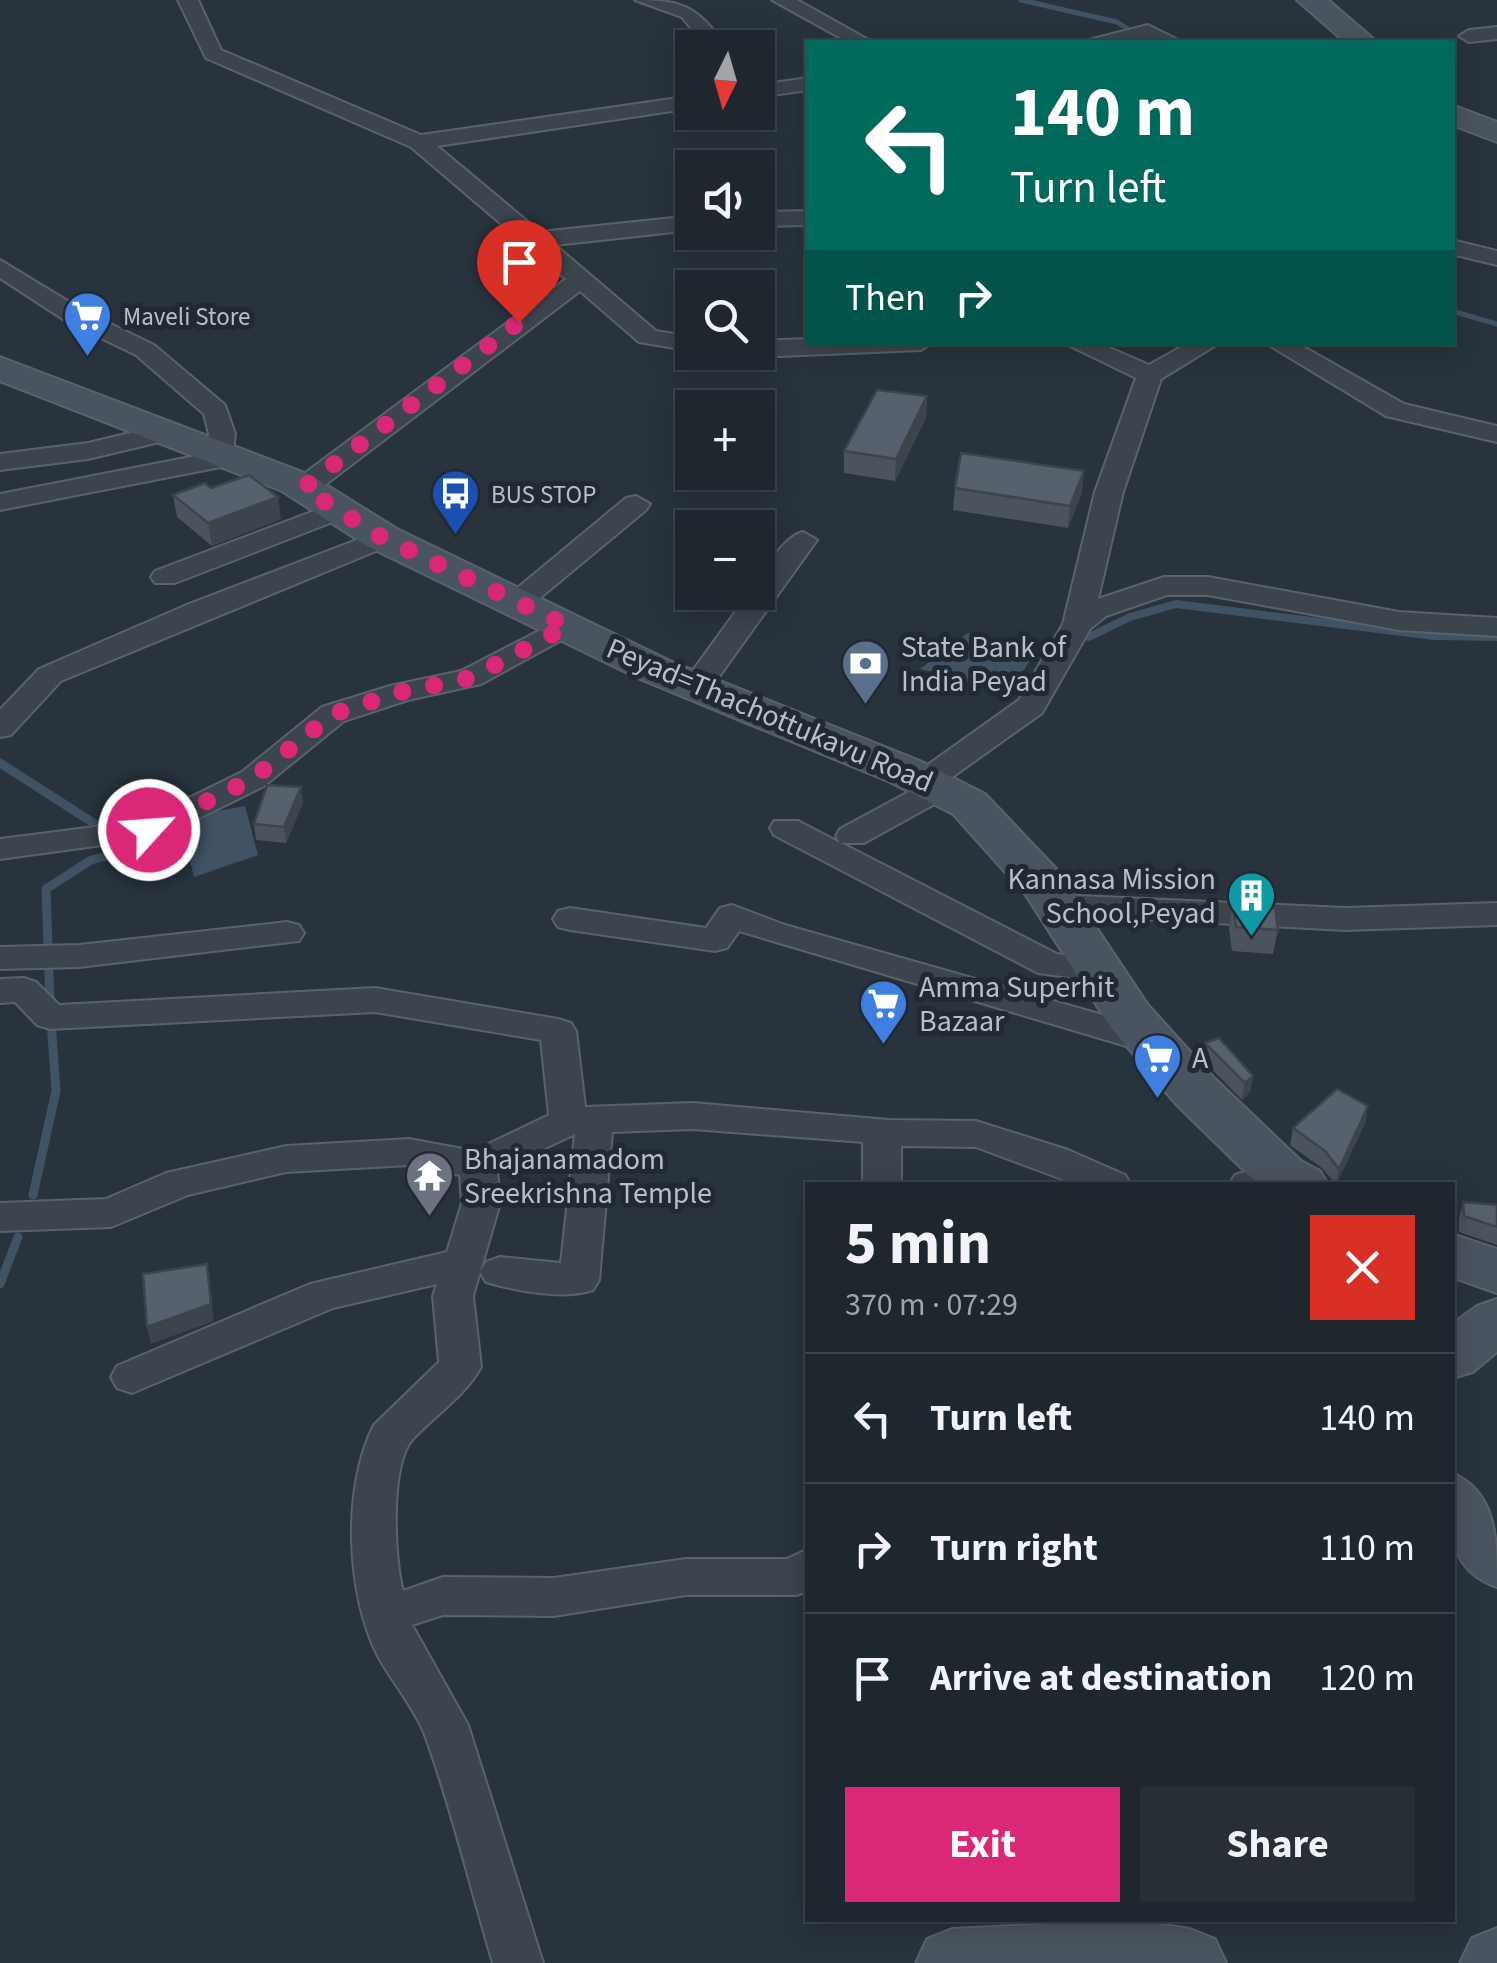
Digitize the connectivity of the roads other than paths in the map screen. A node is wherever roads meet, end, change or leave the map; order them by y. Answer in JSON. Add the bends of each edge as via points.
{"nodes":[{"id":1,"x":188,"y":0,"type":"edge"},
{"id":2,"x":645,"y":0,"type":"edge"},
{"id":3,"x":782,"y":0,"type":"edge"},
{"id":4,"x":1311,"y":0,"type":"edge"},
{"id":5,"x":699,"y":30,"type":"edge"},
{"id":6,"x":1497,"y":32,"type":"edge"},
{"id":7,"x":1469,"y":36,"type":"dead end"},
{"id":8,"x":858,"y":40,"type":"edge"},
{"id":9,"x":1101,"y":40,"type":"edge"},
{"id":10,"x":1168,"y":40,"type":"edge"},
{"id":11,"x":1360,"y":40,"type":"edge"},
{"id":12,"x":805,"y":85,"type":"edge"},
{"id":13,"x":775,"y":90,"type":"edge"},
{"id":14,"x":675,"y":104,"type":"edge"},
{"id":15,"x":1455,"y":115,"type":"edge"},
{"id":16,"x":1497,"y":134,"type":"edge"},
{"id":17,"x":419,"y":142,"type":"junction"},
{"id":18,"x":805,"y":218,"type":"edge"},
{"id":19,"x":775,"y":219,"type":"edge"},
{"id":20,"x":675,"y":225,"type":"edge"},
{"id":21,"x":534,"y":240,"type":"junction"},
{"id":22,"x":1455,"y":248,"type":"edge"},
{"id":23,"x":1497,"y":258,"type":"edge"},
{"id":24,"x":0,"y":267,"type":"edge"},
{"id":25,"x":581,"y":279,"type":"junction"},
{"id":26,"x":675,"y":341,"type":"edge"},
{"id":27,"x":851,"y":345,"type":"edge"},
{"id":28,"x":1081,"y":345,"type":"edge"},
{"id":29,"x":1203,"y":345,"type":"edge"},
{"id":30,"x":1281,"y":345,"type":"edge"},
{"id":31,"x":775,"y":348,"type":"edge"},
{"id":32,"x":0,"y":368,"type":"edge"},
{"id":33,"x":1150,"y":375,"type":"junction"},
{"id":34,"x":163,"y":433,"type":"junction"},
{"id":35,"x":1497,"y":434,"type":"edge"},
{"id":36,"x":223,"y":457,"type":"junction"},
{"id":37,"x":0,"y":462,"type":"edge"},
{"id":38,"x":321,"y":499,"type":"junction"},
{"id":39,"x":0,"y":502,"type":"edge"},
{"id":40,"x":636,"y":504,"type":"dead end"},
{"id":41,"x":383,"y":538,"type":"junction"},
{"id":42,"x":803,"y":540,"type":"dead end"},
{"id":43,"x":165,"y":577,"type":"dead end"},
{"id":44,"x":519,"y":601,"type":"junction"},
{"id":45,"x":1078,"y":624,"type":"junction"},
{"id":46,"x":568,"y":626,"type":"junction"},
{"id":47,"x":1497,"y":627,"type":"edge"},
{"id":48,"x":697,"y":686,"type":"junction"},
{"id":49,"x":0,"y":728,"type":"edge"},
{"id":50,"x":933,"y":785,"type":"junction"},
{"id":51,"x":786,"y":828,"type":"dead end"},
{"id":52,"x":852,"y":836,"type":"dead end"},
{"id":53,"x":0,"y":850,"type":"edge"},
{"id":54,"x":1058,"y":906,"type":"junction"},
{"id":55,"x":1497,"y":914,"type":"edge"},
{"id":56,"x":570,"y":919,"type":"dead end"},
{"id":57,"x":287,"y":933,"type":"dead end"},
{"id":58,"x":13,"y":958,"type":"edge"},
{"id":59,"x":1099,"y":970,"type":"junction"},
{"id":60,"x":0,"y":992,"type":"edge"},
{"id":61,"x":1150,"y":1041,"type":"junction"},
{"id":62,"x":581,"y":1121,"type":"junction"},
{"id":63,"x":870,"y":1131,"type":"junction"},
{"id":64,"x":478,"y":1165,"type":"junction"},
{"id":65,"x":881,"y":1182,"type":"edge"},
{"id":66,"x":1105,"y":1182,"type":"edge"},
{"id":67,"x":1277,"y":1182,"type":"edge"},
{"id":68,"x":0,"y":1216,"type":"edge"},
{"id":69,"x":1455,"y":1255,"type":"edge"},
{"id":70,"x":481,"y":1267,"type":"junction"},
{"id":71,"x":1497,"y":1272,"type":"edge"},
{"id":72,"x":1497,"y":1321,"type":"edge"},
{"id":73,"x":1455,"y":1354,"type":"edge"},
{"id":74,"x":132,"y":1377,"type":"dead end"},
{"id":75,"x":1455,"y":1502,"type":"edge"},
{"id":76,"x":1497,"y":1560,"type":"edge"},
{"id":77,"x":805,"y":1570,"type":"edge"},
{"id":78,"x":387,"y":1615,"type":"junction"},
{"id":79,"x":518,"y":1963,"type":"edge"},
{"id":80,"x":952,"y":1963,"type":"edge"},
{"id":81,"x":1190,"y":1963,"type":"edge"}],
"edges":[{"from":1,"to":17,"type":"street","via":[[214,54]]},
{"from":2,"to":5,"type":"street","via":[[690,13]]},
{"from":3,"to":8,"type":"street"},
{"from":4,"to":11,"type":"main road"},
{"from":6,"to":7,"type":"street"},
{"from":9,"to":10,"type":"street","via":[[1148,31]]},
{"from":12,"to":13,"type":"street"},
{"from":14,"to":17,"type":"street"},
{"from":15,"to":16,"type":"main road"},
{"from":17,"to":21,"type":"street"},
{"from":18,"to":19,"type":"street"},
{"from":20,"to":21,"type":"street"},
{"from":21,"to":25,"type":"street"},
{"from":22,"to":23,"type":"street"},
{"from":24,"to":36,"type":"street","via":[[75,316],[145,350],[216,411]]},
{"from":25,"to":26,"type":"street","via":[[648,337]]},
{"from":25,"to":38,"type":"street"},
{"from":27,"to":31,"type":"street"},
{"from":28,"to":33,"type":"street"},
{"from":29,"to":33,"type":"street"},
{"from":30,"to":35,"type":"street","via":[[1395,410]]},
{"from":32,"to":34,"type":"main road","name":"Peyad=Thachottukavu Road"},
{"from":33,"to":45,"type":"street","via":[[1108,492]]},
{"from":34,"to":36,"type":"main road","name":"Peyad=Thachottukavu Road"},
{"from":34,"to":37,"type":"street"},
{"from":36,"to":38,"type":"main road","name":"Peyad=Thachottukavu Road"},
{"from":36,"to":39,"type":"street"},
{"from":38,"to":41,"type":"main road","name":"Peyad=Thachottukavu Road"},
{"from":38,"to":43,"type":"street"},
{"from":40,"to":44,"type":"street"},
{"from":41,"to":44,"type":"main road","name":"Peyad=Thachottukavu Road"},
{"from":41,"to":49,"type":"street","via":[[50,674]]},
{"from":42,"to":48,"type":"street"},
{"from":44,"to":46,"type":"main road","name":"Peyad=Thachottukavu Road"},
{"from":45,"to":47,"type":"street","via":[[1144,592],[1184,585],[1399,620]]},
{"from":45,"to":50,"type":"street","via":[[1031,706]]},
{"from":46,"to":48,"type":"main road","name":"Peyad=Thachottukavu Road"},
{"from":46,"to":53,"type":"street","via":[[470,678],[333,714],[252,779],[149,830]]},
{"from":48,"to":50,"type":"main road","name":"Peyad=Thachottukavu Road"},
{"from":50,"to":52,"type":"street"},
{"from":50,"to":54,"type":"main road","name":"Peyad=Thachottukavu Road","via":[[969,804]]},
{"from":51,"to":59,"type":"street","via":[[1050,964]]},
{"from":54,"to":55,"type":"street","via":[[1346,919]]},
{"from":54,"to":59,"type":"main road","name":"Peyad=Thachottukavu Road"},
{"from":56,"to":61,"type":"street","via":[[714,940],[732,916]]},
{"from":57,"to":58,"type":"street"},
{"from":59,"to":61,"type":"main road","name":"Peyad=Thachottukavu Road"},
{"from":60,"to":62,"type":"street","via":[[24,990],[50,1017],[375,1000],[558,1031]]},
{"from":61,"to":67,"type":"main road","name":"Peyad=Thachottukavu Road"},
{"from":62,"to":63,"type":"street","via":[[694,1116]]},
{"from":62,"to":64,"type":"street"},
{"from":62,"to":70,"type":"street","via":[[579,1280]]},
{"from":63,"to":65,"type":"street"},
{"from":63,"to":66,"type":"street","via":[[994,1136]]},
{"from":64,"to":68,"type":"street","via":[[410,1152],[286,1158],[179,1183],[110,1213]]},
{"from":64,"to":70,"type":"street"},
{"from":69,"to":71,"type":"main road"},
{"from":70,"to":74,"type":"street","via":[[324,1295]]},
{"from":70,"to":78,"type":"street","via":[[453,1296],[460,1367],[389,1437],[372,1560]]},
{"from":72,"to":73,"type":"main road"},
{"from":75,"to":76,"type":"main road"},
{"from":77,"to":78,"type":"street","via":[[796,1577],[686,1577],[554,1597],[443,1596]]},
{"from":78,"to":79,"type":"street","via":[[396,1644],[445,1725]]},
{"from":80,"to":81,"type":"main road","via":[[1129,1953]]}]}
